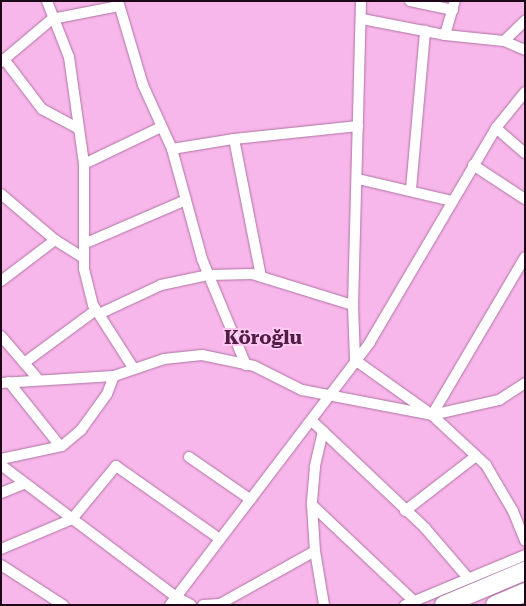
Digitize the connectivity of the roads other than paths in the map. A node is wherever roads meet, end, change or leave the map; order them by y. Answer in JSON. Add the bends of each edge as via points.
{"nodes":[{"id":1,"x":47,"y":1,"type":"edge"},
{"id":2,"x":362,"y":1,"type":"edge"},
{"id":3,"x":410,"y":1,"type":"edge"},
{"id":4,"x":119,"y":3,"type":"edge"},
{"id":5,"x":454,"y":6,"type":"edge"},
{"id":6,"x":52,"y":19,"type":"junction"},
{"id":7,"x":362,"y":19,"type":"junction"},
{"id":8,"x":525,"y":21,"type":"edge"},
{"id":9,"x":425,"y":31,"type":"junction"},
{"id":10,"x":445,"y":34,"type":"junction"},
{"id":11,"x":504,"y":41,"type":"junction"},
{"id":12,"x":525,"y":50,"type":"edge"},
{"id":13,"x":2,"y":61,"type":"edge"},
{"id":14,"x":525,"y":92,"type":"edge"},
{"id":15,"x":358,"y":126,"type":"junction"},
{"id":16,"x":161,"y":127,"type":"junction"},
{"id":17,"x":496,"y":128,"type":"junction"},
{"id":18,"x":79,"y":129,"type":"junction"},
{"id":19,"x":234,"y":139,"type":"junction"},
{"id":20,"x":172,"y":149,"type":"junction"},
{"id":21,"x":525,"y":153,"type":"edge"},
{"id":22,"x":84,"y":164,"type":"junction"},
{"id":23,"x":473,"y":165,"type":"junction"},
{"id":24,"x":358,"y":179,"type":"junction"},
{"id":25,"x":411,"y":189,"type":"junction"},
{"id":26,"x":1,"y":194,"type":"edge"},
{"id":27,"x":525,"y":199,"type":"edge"},
{"id":28,"x":186,"y":200,"type":"junction"},
{"id":29,"x":452,"y":201,"type":"junction"},
{"id":30,"x":56,"y":240,"type":"junction"},
{"id":31,"x":86,"y":243,"type":"junction"},
{"id":32,"x":525,"y":257,"type":"edge"},
{"id":33,"x":84,"y":258,"type":"junction"},
{"id":34,"x":209,"y":275,"type":"junction"},
{"id":35,"x":261,"y":276,"type":"junction"},
{"id":36,"x":1,"y":281,"type":"edge"},
{"id":37,"x":353,"y":305,"type":"junction"},
{"id":38,"x":98,"y":312,"type":"junction"},
{"id":39,"x":1,"y":336,"type":"edge"},
{"id":40,"x":356,"y":360,"type":"junction"},
{"id":41,"x":24,"y":363,"type":"junction"},
{"id":42,"x":246,"y":364,"type":"junction"},
{"id":43,"x":134,"y":369,"type":"junction"},
{"id":44,"x":114,"y":376,"type":"junction"},
{"id":45,"x":39,"y":380,"type":"junction"},
{"id":46,"x":5,"y":382,"type":"edge"},
{"id":47,"x":525,"y":383,"type":"edge"},
{"id":48,"x":328,"y":396,"type":"junction"},
{"id":49,"x":432,"y":415,"type":"junction"},
{"id":50,"x":312,"y":420,"type":"junction"},
{"id":51,"x":323,"y":431,"type":"junction"},
{"id":52,"x":60,"y":446,"type":"junction"},
{"id":53,"x":476,"y":456,"type":"junction"},
{"id":54,"x":190,"y":457,"type":"dead end"},
{"id":55,"x":1,"y":459,"type":"edge"},
{"id":56,"x":1,"y":465,"type":"edge"},
{"id":57,"x":23,"y":484,"type":"junction"},
{"id":58,"x":1,"y":493,"type":"edge"},
{"id":59,"x":251,"y":500,"type":"junction"},
{"id":60,"x":312,"y":505,"type":"junction"},
{"id":61,"x":405,"y":511,"type":"junction"},
{"id":62,"x":72,"y":519,"type":"junction"},
{"id":63,"x":220,"y":539,"type":"junction"},
{"id":64,"x":525,"y":541,"type":"edge"},
{"id":65,"x":1,"y":549,"type":"edge"},
{"id":66,"x":315,"y":552,"type":"junction"},
{"id":67,"x":525,"y":555,"type":"edge"},
{"id":68,"x":1,"y":565,"type":"edge"},
{"id":69,"x":525,"y":570,"type":"edge"},
{"id":70,"x":468,"y":578,"type":"junction"},
{"id":71,"x":525,"y":592,"type":"edge"},
{"id":72,"x":173,"y":601,"type":"edge"},
{"id":73,"x":409,"y":603,"type":"edge"},
{"id":74,"x":63,"y":605,"type":"edge"},
{"id":75,"x":191,"y":605,"type":"edge"},
{"id":76,"x":203,"y":605,"type":"edge"},
{"id":77,"x":324,"y":605,"type":"edge"},
{"id":78,"x":444,"y":605,"type":"edge"},
{"id":79,"x":495,"y":605,"type":"edge"}],
"edges":[{"from":1,"to":6,"type":"street"},
{"from":2,"to":7,"type":"street"},
{"from":3,"to":5,"type":"street"},
{"from":4,"to":6,"type":"street"},
{"from":4,"to":16,"type":"street","via":[[143,85]]},
{"from":5,"to":10,"type":"street"},
{"from":6,"to":13,"type":"street"},
{"from":6,"to":18,"type":"street","via":[[68,57]]},
{"from":7,"to":9,"type":"street"},
{"from":7,"to":15,"type":"street"},
{"from":8,"to":11,"type":"street"},
{"from":9,"to":10,"type":"street"},
{"from":9,"to":25,"type":"street"},
{"from":10,"to":11,"type":"street"},
{"from":11,"to":12,"type":"street"},
{"from":13,"to":18,"type":"street","via":[[42,109]]},
{"from":14,"to":17,"type":"street"},
{"from":15,"to":19,"type":"street"},
{"from":15,"to":24,"type":"street"},
{"from":16,"to":20,"type":"street"},
{"from":16,"to":22,"type":"street"},
{"from":17,"to":21,"type":"street"},
{"from":17,"to":23,"type":"street"},
{"from":18,"to":22,"type":"street"},
{"from":19,"to":20,"type":"street"},
{"from":19,"to":35,"type":"street"},
{"from":20,"to":28,"type":"street"},
{"from":22,"to":31,"type":"street"},
{"from":23,"to":27,"type":"street"},
{"from":23,"to":29,"type":"street"},
{"from":24,"to":25,"type":"street"},
{"from":24,"to":37,"type":"street"},
{"from":25,"to":29,"type":"street"},
{"from":26,"to":30,"type":"street"},
{"from":28,"to":31,"type":"street"},
{"from":28,"to":34,"type":"street"},
{"from":29,"to":40,"type":"street","via":[[405,286]]},
{"from":30,"to":33,"type":"street"},
{"from":30,"to":36,"type":"street"},
{"from":31,"to":33,"type":"street"},
{"from":32,"to":49,"type":"street"},
{"from":33,"to":38,"type":"street","via":[[84,269]]},
{"from":34,"to":35,"type":"street"},
{"from":34,"to":38,"type":"street","via":[[161,285]]},
{"from":34,"to":42,"type":"street"},
{"from":35,"to":37,"type":"street"},
{"from":37,"to":40,"type":"street"},
{"from":38,"to":41,"type":"street"},
{"from":38,"to":43,"type":"street"},
{"from":39,"to":41,"type":"street"},
{"from":40,"to":48,"type":"street"},
{"from":40,"to":49,"type":"street"},
{"from":41,"to":45,"type":"street"},
{"from":42,"to":43,"type":"street","via":[[202,355],[164,359]]},
{"from":42,"to":48,"type":"street","via":[[302,390]]},
{"from":43,"to":44,"type":"street"},
{"from":44,"to":45,"type":"street"},
{"from":44,"to":52,"type":"street","via":[[107,394],[81,430]]},
{"from":45,"to":46,"type":"street"},
{"from":46,"to":52,"type":"street"},
{"from":47,"to":49,"type":"street","via":[[499,400]]},
{"from":48,"to":49,"type":"street"},
{"from":48,"to":50,"type":"street"},
{"from":49,"to":53,"type":"street"},
{"from":50,"to":51,"type":"street"},
{"from":50,"to":59,"type":"street"},
{"from":51,"to":60,"type":"street","via":[[315,467]]},
{"from":51,"to":61,"type":"street"},
{"from":52,"to":55,"type":"street"},
{"from":53,"to":61,"type":"street"},
{"from":53,"to":64,"type":"street","via":[[486,465],[513,511]]},
{"from":54,"to":59,"type":"street"},
{"from":56,"to":57,"type":"street"},
{"from":57,"to":58,"type":"street"},
{"from":57,"to":62,"type":"street"},
{"from":59,"to":63,"type":"street"},
{"from":60,"to":66,"type":"street"},
{"from":60,"to":73,"type":"street"},
{"from":61,"to":70,"type":"street"},
{"from":62,"to":63,"type":"street","via":[[116,466]]},
{"from":62,"to":65,"type":"street"},
{"from":62,"to":72,"type":"street"},
{"from":63,"to":72,"type":"street"},
{"from":66,"to":76,"type":"street","via":[[220,604]]},
{"from":66,"to":77,"type":"street"},
{"from":67,"to":70,"type":"street"},
{"from":68,"to":74,"type":"street"},
{"from":69,"to":78,"type":"highway"},
{"from":70,"to":73,"type":"street"},
{"from":71,"to":79,"type":"highway"},
{"from":72,"to":75,"type":"street"}]}
